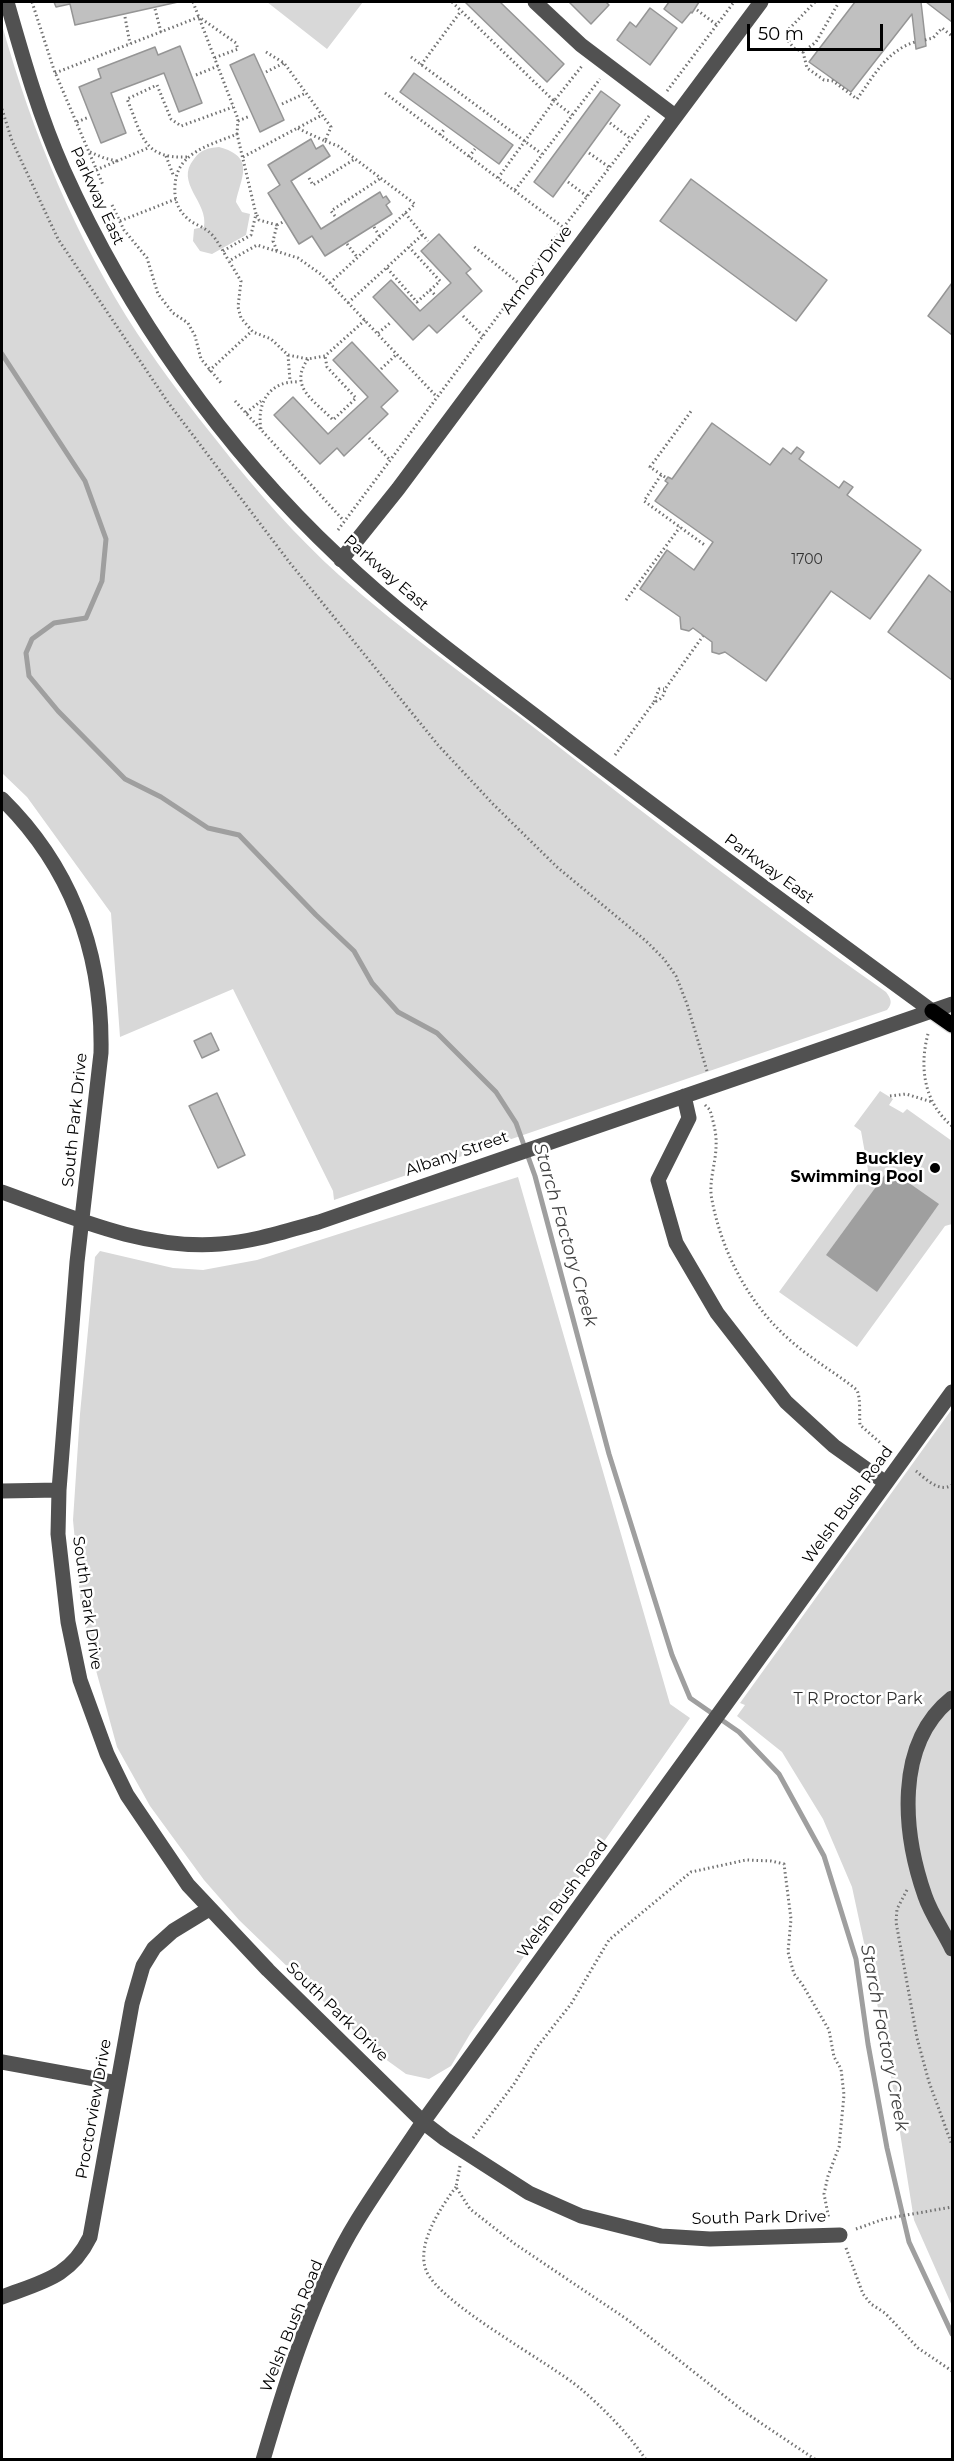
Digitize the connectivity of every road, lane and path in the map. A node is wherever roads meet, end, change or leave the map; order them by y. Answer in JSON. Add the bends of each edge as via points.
{"nodes":[{"id":1,"x":7,"y":2,"type":"edge"},
{"id":2,"x":32,"y":2,"type":"edge"},
{"id":3,"x":193,"y":2,"type":"edge"},
{"id":4,"x":452,"y":2,"type":"edge"},
{"id":5,"x":536,"y":2,"type":"edge"},
{"id":6,"x":734,"y":2,"type":"edge"},
{"id":7,"x":761,"y":2,"type":"edge"},
{"id":8,"x":815,"y":2,"type":"edge"},
{"id":9,"x":840,"y":2,"type":"edge"},
{"id":10,"x":155,"y":9,"type":"dead end"},
{"id":11,"x":697,"y":10,"type":"dead end"},
{"id":12,"x":461,"y":11,"type":"junction"},
{"id":13,"x":125,"y":17,"type":"dead end"},
{"id":14,"x":199,"y":17,"type":"junction"},
{"id":15,"x":717,"y":25,"type":"junction"},
{"id":16,"x":161,"y":32,"type":"junction"},
{"id":17,"x":952,"y":36,"type":"edge"},
{"id":18,"x":925,"y":40,"type":"dead end"},
{"id":19,"x":915,"y":42,"type":"dead end"},
{"id":20,"x":130,"y":44,"type":"junction"},
{"id":21,"x":804,"y":51,"type":"junction"},
{"id":22,"x":267,"y":52,"type":"dead end"},
{"id":23,"x":411,"y":57,"type":"dead end"},
{"id":24,"x":214,"y":58,"type":"junction"},
{"id":25,"x":284,"y":63,"type":"junction"},
{"id":26,"x":583,"y":64,"type":"dead end"},
{"id":27,"x":421,"y":65,"type":"junction"},
{"id":28,"x":218,"y":66,"type":"junction"},
{"id":29,"x":266,"y":72,"type":"dead end"},
{"id":30,"x":55,"y":73,"type":"junction"},
{"id":31,"x":196,"y":75,"type":"dead end"},
{"id":32,"x":601,"y":77,"type":"dead end"},
{"id":33,"x":306,"y":93,"type":"junction"},
{"id":34,"x":385,"y":93,"type":"dead end"},
{"id":35,"x":666,"y":93,"type":"dead end"},
{"id":36,"x":554,"y":101,"type":"junction"},
{"id":37,"x":282,"y":104,"type":"dead end"},
{"id":38,"x":233,"y":107,"type":"junction"},
{"id":39,"x":416,"y":107,"type":"dead end"},
{"id":40,"x":2,"y":109,"type":"edge"},
{"id":41,"x":411,"y":113,"type":"junction"},
{"id":42,"x":651,"y":113,"type":"dead end"},
{"id":43,"x":322,"y":115,"type":"junction"},
{"id":44,"x":572,"y":115,"type":"junction"},
{"id":45,"x":250,"y":116,"type":"dead end"},
{"id":46,"x":675,"y":116,"type":"junction"},
{"id":47,"x":89,"y":117,"type":"dead end"},
{"id":48,"x":76,"y":122,"type":"junction"},
{"id":49,"x":237,"y":122,"type":"junction"},
{"id":50,"x":610,"y":123,"type":"dead end"},
{"id":51,"x":297,"y":128,"type":"junction"},
{"id":52,"x":445,"y":128,"type":"dead end"},
{"id":53,"x":237,"y":134,"type":"junction"},
{"id":54,"x":440,"y":135,"type":"junction"},
{"id":55,"x":631,"y":139,"type":"junction"},
{"id":56,"x":525,"y":140,"type":"junction"},
{"id":57,"x":325,"y":141,"type":"junction"},
{"id":58,"x":148,"y":148,"type":"junction"},
{"id":59,"x":475,"y":149,"type":"dead end"},
{"id":60,"x":88,"y":151,"type":"junction"},
{"id":61,"x":589,"y":153,"type":"dead end"},
{"id":62,"x":542,"y":154,"type":"junction"},
{"id":63,"x":166,"y":156,"type":"junction"},
{"id":64,"x":187,"y":157,"type":"junction"},
{"id":65,"x":243,"y":157,"type":"junction"},
{"id":66,"x":469,"y":157,"type":"junction"},
{"id":67,"x":355,"y":159,"type":"junction"},
{"id":68,"x":118,"y":161,"type":"junction"},
{"id":69,"x":610,"y":168,"type":"junction"},
{"id":70,"x":96,"y":170,"type":"junction"},
{"id":71,"x":175,"y":178,"type":"junction"},
{"id":72,"x":309,"y":178,"type":"dead end"},
{"id":73,"x":381,"y":178,"type":"junction"},
{"id":74,"x":498,"y":178,"type":"junction"},
{"id":75,"x":568,"y":182,"type":"dead end"},
{"id":76,"x":103,"y":185,"type":"dead end"},
{"id":77,"x":514,"y":190,"type":"junction"},
{"id":78,"x":588,"y":196,"type":"junction"},
{"id":79,"x":176,"y":198,"type":"junction"},
{"id":80,"x":112,"y":205,"type":"dead end"},
{"id":81,"x":405,"y":213,"type":"junction"},
{"id":82,"x":256,"y":214,"type":"junction"},
{"id":83,"x":335,"y":216,"type":"dead end"},
{"id":84,"x":120,"y":221,"type":"junction"},
{"id":85,"x":283,"y":222,"type":"dead end"},
{"id":86,"x":277,"y":225,"type":"junction"},
{"id":87,"x":374,"y":227,"type":"dead end"},
{"id":88,"x":564,"y":228,"type":"junction"},
{"id":89,"x":251,"y":235,"type":"junction"},
{"id":90,"x":422,"y":235,"type":"junction"},
{"id":91,"x":380,"y":237,"type":"junction"},
{"id":92,"x":428,"y":242,"type":"dead end"},
{"id":93,"x":257,"y":244,"type":"junction"},
{"id":94,"x":347,"y":244,"type":"dead end"},
{"id":95,"x":472,"y":245,"type":"dead end"},
{"id":96,"x":409,"y":247,"type":"junction"},
{"id":97,"x":223,"y":251,"type":"junction"},
{"id":98,"x":278,"y":252,"type":"junction"},
{"id":99,"x":358,"y":257,"type":"junction"},
{"id":100,"x":229,"y":261,"type":"junction"},
{"id":101,"x":533,"y":267,"type":"dead end"},
{"id":102,"x":387,"y":268,"type":"junction"},
{"id":103,"x":330,"y":283,"type":"junction"},
{"id":104,"x":430,"y":290,"type":"junction"},
{"id":105,"x":435,"y":295,"type":"dead end"},
{"id":106,"x":348,"y":303,"type":"junction"},
{"id":107,"x":463,"y":316,"type":"dead end"},
{"id":108,"x":365,"y":320,"type":"junction"},
{"id":109,"x":390,"y":323,"type":"dead end"},
{"id":110,"x":252,"y":331,"type":"junction"},
{"id":111,"x":378,"y":334,"type":"junction"},
{"id":112,"x":483,"y":336,"type":"junction"},
{"id":113,"x":397,"y":354,"type":"junction"},
{"id":114,"x":288,"y":355,"type":"junction"},
{"id":115,"x":325,"y":356,"type":"junction"},
{"id":116,"x":308,"y":359,"type":"junction"},
{"id":117,"x":381,"y":369,"type":"dead end"},
{"id":118,"x":209,"y":371,"type":"junction"},
{"id":119,"x":290,"y":381,"type":"junction"},
{"id":120,"x":299,"y":382,"type":"junction"},
{"id":121,"x":222,"y":384,"type":"dead end"},
{"id":122,"x":437,"y":397,"type":"junction"},
{"id":123,"x":235,"y":400,"type":"dead end"},
{"id":124,"x":262,"y":401,"type":"junction"},
{"id":125,"x":692,"y":410,"type":"dead end"},
{"id":126,"x":246,"y":413,"type":"junction"},
{"id":127,"x":261,"y":430,"type":"junction"},
{"id":128,"x":369,"y":438,"type":"dead end"},
{"id":129,"x":390,"y":460,"type":"junction"},
{"id":130,"x":344,"y":521,"type":"junction"},
{"id":131,"x":680,"y":527,"type":"junction"},
{"id":132,"x":338,"y":530,"type":"dead end"},
{"id":133,"x":706,"y":546,"type":"dead end"},
{"id":134,"x":341,"y":560,"type":"junction"},
{"id":135,"x":626,"y":600,"type":"dead end"},
{"id":136,"x":703,"y":636,"type":"dead end"},
{"id":137,"x":615,"y":755,"type":"dead end"},
{"id":138,"x":2,"y":799,"type":"edge"},
{"id":139,"x":952,"y":1004,"type":"edge"},
{"id":140,"x":932,"y":1011,"type":"junction"},
{"id":141,"x":952,"y":1025,"type":"edge"},
{"id":142,"x":928,"y":1034,"type":"dead end"},
{"id":143,"x":707,"y":1071,"type":"dead end"},
{"id":144,"x":890,"y":1095,"type":"dead end"},
{"id":145,"x":684,"y":1096,"type":"junction"},
{"id":146,"x":934,"y":1102,"type":"junction"},
{"id":147,"x":704,"y":1105,"type":"dead end"},
{"id":148,"x":952,"y":1126,"type":"edge"},
{"id":149,"x":2,"y":1192,"type":"edge"},
{"id":150,"x":83,"y":1221,"type":"junction"},
{"id":151,"x":952,"y":1392,"type":"edge"},
{"id":152,"x":892,"y":1454,"type":"dead end"},
{"id":153,"x":911,"y":1467,"type":"dead end"},
{"id":154,"x":886,"y":1483,"type":"junction"},
{"id":155,"x":952,"y":1485,"type":"edge"},
{"id":156,"x":2,"y":1491,"type":"edge"},
{"id":157,"x":59,"y":1491,"type":"junction"},
{"id":158,"x":952,"y":1698,"type":"edge"},
{"id":159,"x":918,"y":1868,"type":"junction"},
{"id":160,"x":209,"y":1909,"type":"junction"},
{"id":161,"x":952,"y":1949,"type":"edge"},
{"id":162,"x":2,"y":2062,"type":"edge"},
{"id":163,"x":117,"y":2083,"type":"junction"},
{"id":164,"x":423,"y":2122,"type":"junction"},
{"id":165,"x":952,"y":2145,"type":"edge"},
{"id":166,"x":465,"y":2152,"type":"junction"},
{"id":167,"x":456,"y":2187,"type":"junction"},
{"id":168,"x":952,"y":2207,"type":"edge"},
{"id":169,"x":840,"y":2235,"type":"junction"},
{"id":170,"x":2,"y":2297,"type":"edge"},
{"id":171,"x":952,"y":2371,"type":"edge"},
{"id":172,"x":263,"y":2460,"type":"edge"},
{"id":173,"x":646,"y":2460,"type":"edge"},
{"id":174,"x":816,"y":2460,"type":"edge"}],
"edges":[{"from":1,"to":134,"type":"street","name":"Parkway East","via":[[24,64],[62,166],[107,260],[156,341],[232,442]]},
{"from":2,"to":30,"type":"path"},
{"from":3,"to":14,"type":"path"},
{"from":4,"to":12,"type":"path"},
{"from":5,"to":46,"type":"street","via":[[581,45]]},
{"from":6,"to":15,"type":"path"},
{"from":7,"to":46,"type":"street","name":"Armory Drive"},
{"from":8,"to":21,"type":"path","via":[[788,30],[789,42]]},
{"from":9,"to":21,"type":"path","via":[[813,46]]},
{"from":10,"to":16,"type":"path"},
{"from":11,"to":15,"type":"path"},
{"from":12,"to":27,"type":"path"},
{"from":12,"to":36,"type":"path"},
{"from":13,"to":20,"type":"path"},
{"from":14,"to":16,"type":"path"},
{"from":14,"to":24,"type":"path"},
{"from":14,"to":24,"type":"path","via":[[236,43],[238,49]]},
{"from":15,"to":35,"type":"path"},
{"from":16,"to":20,"type":"path"},
{"from":17,"to":18,"type":"path","via":[[942,28]]},
{"from":19,"to":21,"type":"path","via":[[890,54],[857,99],[807,68]]},
{"from":20,"to":30,"type":"path"},
{"from":22,"to":25,"type":"path"},
{"from":23,"to":27,"type":"path"},
{"from":24,"to":28,"type":"path"},
{"from":25,"to":29,"type":"path"},
{"from":25,"to":33,"type":"path"},
{"from":26,"to":36,"type":"path"},
{"from":27,"to":56,"type":"path"},
{"from":28,"to":31,"type":"path"},
{"from":28,"to":38,"type":"path"},
{"from":30,"to":48,"type":"path"},
{"from":32,"to":44,"type":"path"},
{"from":33,"to":37,"type":"path"},
{"from":33,"to":43,"type":"path"},
{"from":34,"to":41,"type":"path"},
{"from":36,"to":44,"type":"path"},
{"from":36,"to":56,"type":"path"},
{"from":38,"to":49,"type":"path"},
{"from":38,"to":58,"type":"path","via":[[181,126],[171,119],[157,85],[127,99]]},
{"from":39,"to":41,"type":"path"},
{"from":40,"to":143,"type":"path","via":[[21,162],[58,239],[167,401],[284,555],[438,745],[557,867],[664,959],[687,1004]]},
{"from":41,"to":54,"type":"path"},
{"from":42,"to":55,"type":"path"},
{"from":43,"to":51,"type":"path"},
{"from":43,"to":57,"type":"path","via":[[331,127]]},
{"from":44,"to":62,"type":"path"},
{"from":45,"to":49,"type":"path"},
{"from":46,"to":134,"type":"street","name":"Armory Drive"},
{"from":47,"to":48,"type":"path"},
{"from":48,"to":60,"type":"path"},
{"from":49,"to":53,"type":"path"},
{"from":50,"to":55,"type":"path"},
{"from":51,"to":57,"type":"path"},
{"from":51,"to":65,"type":"path"},
{"from":52,"to":54,"type":"path"},
{"from":53,"to":64,"type":"path"},
{"from":53,"to":65,"type":"path"},
{"from":54,"to":66,"type":"path"},
{"from":55,"to":69,"type":"path"},
{"from":56,"to":62,"type":"path"},
{"from":56,"to":74,"type":"path"},
{"from":57,"to":67,"type":"path"},
{"from":58,"to":63,"type":"path"},
{"from":58,"to":68,"type":"path"},
{"from":59,"to":66,"type":"path"},
{"from":60,"to":68,"type":"path"},
{"from":60,"to":70,"type":"path"},
{"from":61,"to":69,"type":"path"},
{"from":62,"to":77,"type":"path"},
{"from":63,"to":64,"type":"path"},
{"from":63,"to":71,"type":"path"},
{"from":64,"to":71,"type":"path"},
{"from":65,"to":82,"type":"path"},
{"from":66,"to":74,"type":"path"},
{"from":67,"to":72,"type":"path","via":[[313,185]]},
{"from":67,"to":73,"type":"path"},
{"from":68,"to":70,"type":"path"},
{"from":69,"to":78,"type":"path"},
{"from":70,"to":76,"type":"path"},
{"from":71,"to":79,"type":"path"},
{"from":73,"to":81,"type":"path","via":[[415,204]]},
{"from":73,"to":83,"type":"path","via":[[331,211]]},
{"from":74,"to":77,"type":"path"},
{"from":75,"to":78,"type":"path"},
{"from":77,"to":88,"type":"path"},
{"from":78,"to":88,"type":"path"},
{"from":79,"to":84,"type":"path"},
{"from":79,"to":97,"type":"path","via":[[180,211],[211,234]]},
{"from":80,"to":84,"type":"path"},
{"from":81,"to":90,"type":"path"},
{"from":81,"to":91,"type":"path"},
{"from":82,"to":86,"type":"path","via":[[259,220]]},
{"from":82,"to":89,"type":"path"},
{"from":84,"to":118,"type":"path","via":[[147,258],[158,294],[173,313],[188,323]]},
{"from":85,"to":86,"type":"path"},
{"from":86,"to":98,"type":"path","via":[[273,241]]},
{"from":87,"to":91,"type":"path"},
{"from":88,"to":101,"type":"path"},
{"from":89,"to":93,"type":"path"},
{"from":89,"to":97,"type":"path"},
{"from":90,"to":92,"type":"path"},
{"from":90,"to":96,"type":"path"},
{"from":91,"to":99,"type":"path"},
{"from":93,"to":98,"type":"path"},
{"from":93,"to":100,"type":"path"},
{"from":94,"to":99,"type":"path"},
{"from":95,"to":112,"type":"path","via":[[521,285]]},
{"from":96,"to":102,"type":"path"},
{"from":96,"to":104,"type":"path","via":[[440,281]]},
{"from":97,"to":100,"type":"path"},
{"from":98,"to":103,"type":"path","via":[[308,264]]},
{"from":99,"to":103,"type":"path"},
{"from":100,"to":110,"type":"path","via":[[241,281],[237,307]]},
{"from":102,"to":104,"type":"path","via":[[417,302]]},
{"from":102,"to":106,"type":"path"},
{"from":103,"to":106,"type":"path"},
{"from":104,"to":105,"type":"path"},
{"from":106,"to":108,"type":"path"},
{"from":107,"to":112,"type":"path"},
{"from":108,"to":111,"type":"path"},
{"from":108,"to":115,"type":"path"},
{"from":109,"to":111,"type":"path"},
{"from":110,"to":114,"type":"path","via":[[271,339]]},
{"from":110,"to":118,"type":"path"},
{"from":111,"to":113,"type":"path"},
{"from":112,"to":122,"type":"path"},
{"from":113,"to":117,"type":"path"},
{"from":113,"to":122,"type":"path"},
{"from":114,"to":116,"type":"path"},
{"from":114,"to":119,"type":"path"},
{"from":115,"to":116,"type":"path"},
{"from":115,"to":120,"type":"path","via":[[327,367],[356,398],[333,420]]},
{"from":116,"to":120,"type":"path"},
{"from":118,"to":121,"type":"path"},
{"from":119,"to":120,"type":"path"},
{"from":119,"to":124,"type":"path","via":[[280,384]]},
{"from":122,"to":129,"type":"path"},
{"from":123,"to":126,"type":"path"},
{"from":124,"to":126,"type":"path"},
{"from":124,"to":127,"type":"path"},
{"from":125,"to":131,"type":"path","via":[[650,467],[663,476],[644,501]]},
{"from":126,"to":127,"type":"path"},
{"from":127,"to":130,"type":"path"},
{"from":128,"to":129,"type":"path"},
{"from":129,"to":130,"type":"path"},
{"from":130,"to":132,"type":"path"},
{"from":131,"to":133,"type":"path"},
{"from":131,"to":135,"type":"path"},
{"from":134,"to":140,"type":"street","name":"Parkway East","via":[[410,619],[686,831]]},
{"from":136,"to":137,"type":"path","via":[[660,700],[654,702]]},
{"from":138,"to":150,"type":"street","name":"South Park Drive","via":[[56,864],[77,906],[92,957],[101,1053]]},
{"from":139,"to":140,"type":"street","name":"Albany Street"},
{"from":140,"to":141,"type":"main road"},
{"from":140,"to":145,"type":"street","name":"Albany Street"},
{"from":142,"to":146,"type":"path","via":[[923,1071]]},
{"from":144,"to":146,"type":"path","via":[[906,1094]]},
{"from":145,"to":150,"type":"street","name":"Albany Street","via":[[319,1222],[251,1240],[174,1244]]},
{"from":145,"to":154,"type":"street","via":[[689,1118],[658,1180],[676,1243],[717,1313],[786,1402],[834,1446]]},
{"from":146,"to":148,"type":"path"},
{"from":147,"to":152,"type":"path","via":[[710,1110],[716,1145],[711,1198],[732,1261],[754,1301],[771,1322],[857,1390],[860,1425]]},
{"from":149,"to":150,"type":"street","name":"Albany Street"},
{"from":150,"to":157,"type":"street","name":"South Park Drive"},
{"from":151,"to":154,"type":"street","name":"Welsh Bush Road"},
{"from":153,"to":155,"type":"path","via":[[937,1487]]},
{"from":154,"to":164,"type":"street","name":"Welsh Bush Road"},
{"from":156,"to":157,"type":"street"},
{"from":157,"to":160,"type":"street","name":"South Park Drive","via":[[59,1545],[80,1680],[127,1796],[188,1886]]},
{"from":158,"to":159,"type":"street","via":[[926,1725],[914,1754],[908,1791],[909,1829]]},
{"from":159,"to":161,"type":"street","via":[[925,1897]]},
{"from":159,"to":165,"type":"path","via":[[897,1909],[896,1922],[917,2038]]},
{"from":160,"to":163,"type":"street","name":"Proctorview Drive","via":[[173,1931],[154,1948],[143,1966]]},
{"from":160,"to":164,"type":"street","name":"South Park Drive"},
{"from":162,"to":163,"type":"street"},
{"from":163,"to":170,"type":"street","name":"Proctorview Drive","via":[[90,2237],[81,2255],[56,2277]]},
{"from":164,"to":166,"type":"street","name":"South Park Drive"},
{"from":164,"to":172,"type":"street","name":"Welsh Bush Road","via":[[356,2222],[319,2297]]},
{"from":166,"to":167,"type":"path"},
{"from":166,"to":169,"type":"street","name":"South Park Drive","via":[[529,2193],[581,2216],[661,2236],[710,2240]]},
{"from":166,"to":169,"type":"path","via":[[571,2004],[609,1940],[691,1872],[746,1860],[771,1861],[784,1864],[791,1919],[788,1952],[794,1974],[829,2030],[834,2057],[841,2069],[844,2095],[839,2147],[824,2194],[829,2219]]},
{"from":167,"to":173,"type":"path","via":[[438,2210],[426,2243],[425,2267],[431,2281],[581,2389]]},
{"from":167,"to":174,"type":"path","via":[[470,2209],[515,2244],[628,2320],[746,2413]]},
{"from":168,"to":169,"type":"path","via":[[884,2219]]},
{"from":169,"to":171,"type":"path","via":[[863,2294],[871,2304],[918,2348]]}]}
